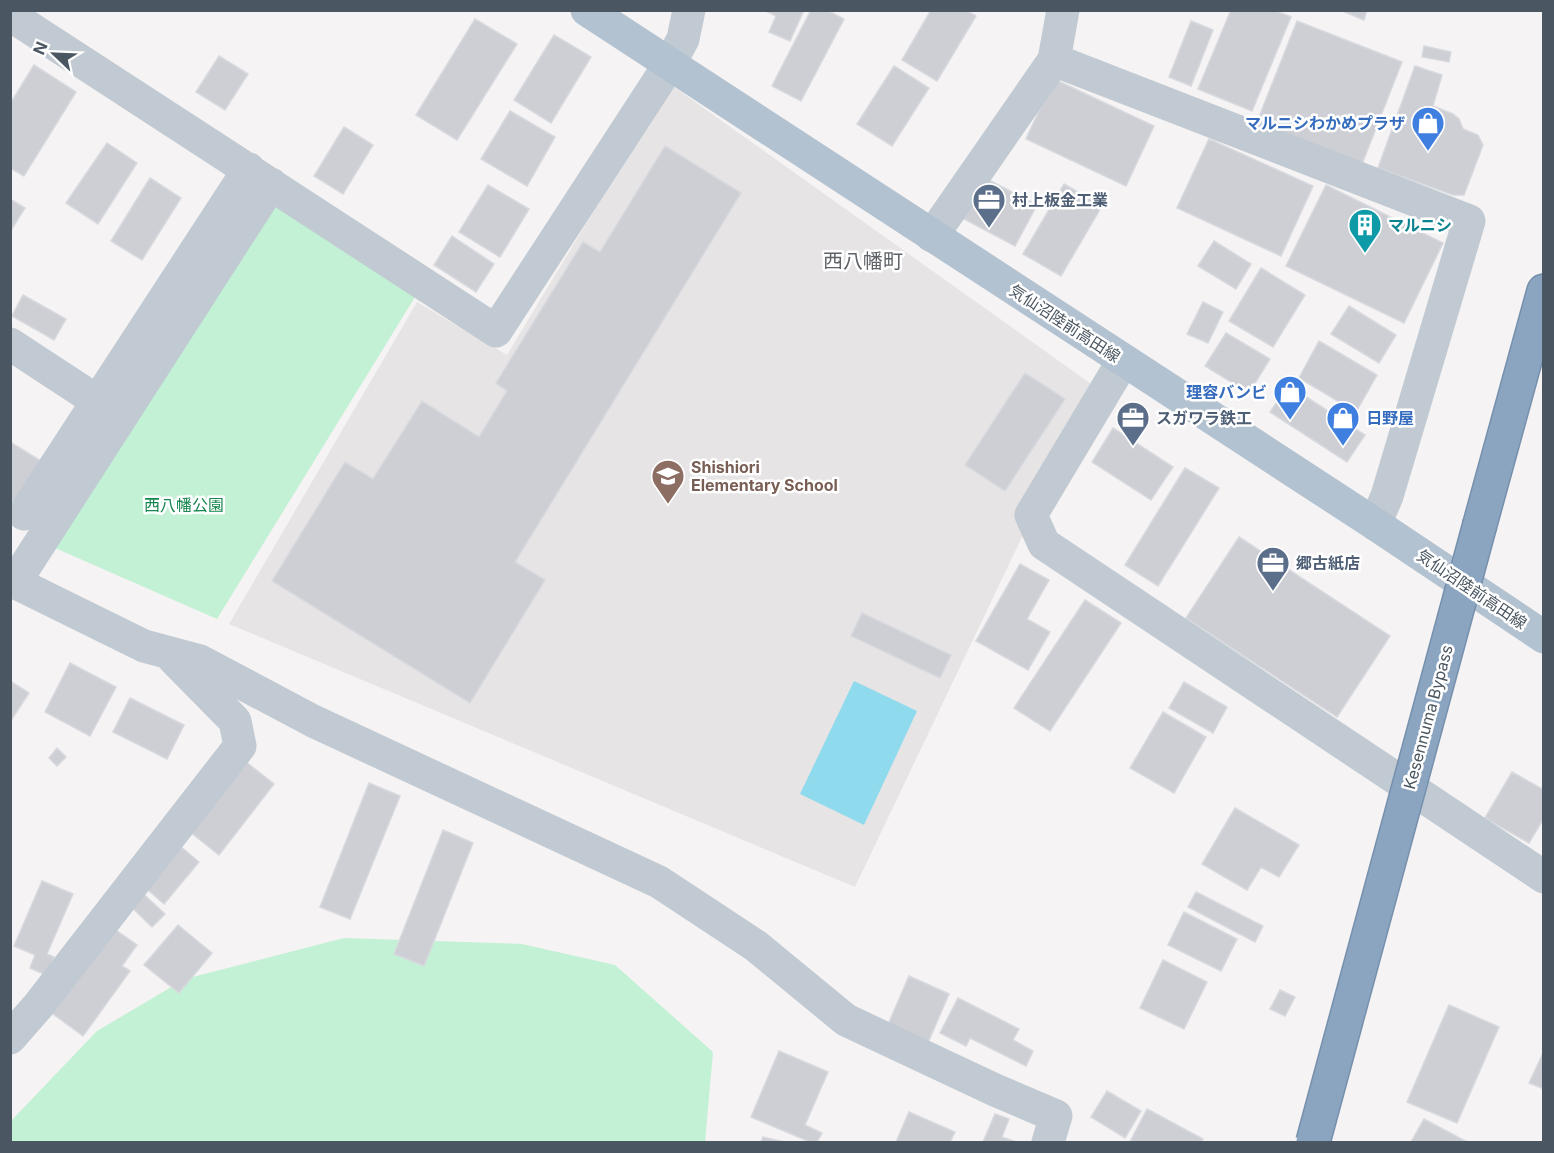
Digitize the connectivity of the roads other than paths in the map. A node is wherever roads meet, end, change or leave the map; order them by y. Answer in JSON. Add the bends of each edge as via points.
{"nodes":[{"id":1,"x":587,"y":10,"type":"edge"},
{"id":2,"x":689,"y":10,"type":"edge"},
{"id":3,"x":1063,"y":10,"type":"edge"},
{"id":4,"x":10,"y":15,"type":"edge"},
{"id":5,"x":1054,"y":60,"type":"junction"},
{"id":6,"x":669,"y":65,"type":"junction"},
{"id":7,"x":260,"y":177,"type":"junction"},
{"id":8,"x":932,"y":236,"type":"junction"},
{"id":9,"x":1544,"y":291,"type":"edge"},
{"id":10,"x":10,"y":344,"type":"edge"},
{"id":11,"x":1123,"y":361,"type":"junction"},
{"id":12,"x":98,"y":401,"type":"junction"},
{"id":13,"x":24,"y":514,"type":"dead end"},
{"id":14,"x":1375,"y":524,"type":"junction"},
{"id":15,"x":13,"y":581,"type":"edge"},
{"id":16,"x":1544,"y":637,"type":"edge"},
{"id":17,"x":168,"y":653,"type":"junction"},
{"id":18,"x":1544,"y":877,"type":"edge"},
{"id":19,"x":10,"y":1038,"type":"edge"},
{"id":20,"x":1048,"y":1143,"type":"edge"},
{"id":21,"x":1313,"y":1143,"type":"edge"}],
"edges":[{"from":1,"to":6,"type":"main road","name":"気仙沼陸前高田線"},
{"from":2,"to":6,"type":"street","via":[[683,39]]},
{"from":3,"to":5,"type":"street"},
{"from":4,"to":7,"type":"street"},
{"from":5,"to":8,"type":"street"},
{"from":5,"to":14,"type":"street","via":[[1469,221],[1387,496]]},
{"from":6,"to":7,"type":"street","via":[[496,331]]},
{"from":6,"to":8,"type":"main road","name":"気仙沼陸前高田線"},
{"from":7,"to":12,"type":"street"},
{"from":7,"to":15,"type":"street"},
{"from":8,"to":11,"type":"main road","name":"気仙沼陸前高田線"},
{"from":9,"to":21,"type":"highway","name":"Kesennuma Bypass","bridge":true},
{"from":10,"to":12,"type":"street"},
{"from":11,"to":14,"type":"main road","name":"気仙沼陸前高田線"},
{"from":11,"to":18,"type":"street","via":[[1031,515],[1044,544]]},
{"from":12,"to":13,"type":"street"},
{"from":14,"to":16,"type":"main road","name":"気仙沼陸前高田線"},
{"from":15,"to":17,"type":"street","via":[[144,646]]},
{"from":17,"to":19,"type":"street","via":[[235,721],[240,746]]},
{"from":17,"to":20,"type":"street","via":[[200,661],[313,721],[659,882],[756,946],[846,1020],[1056,1116]]}]}
